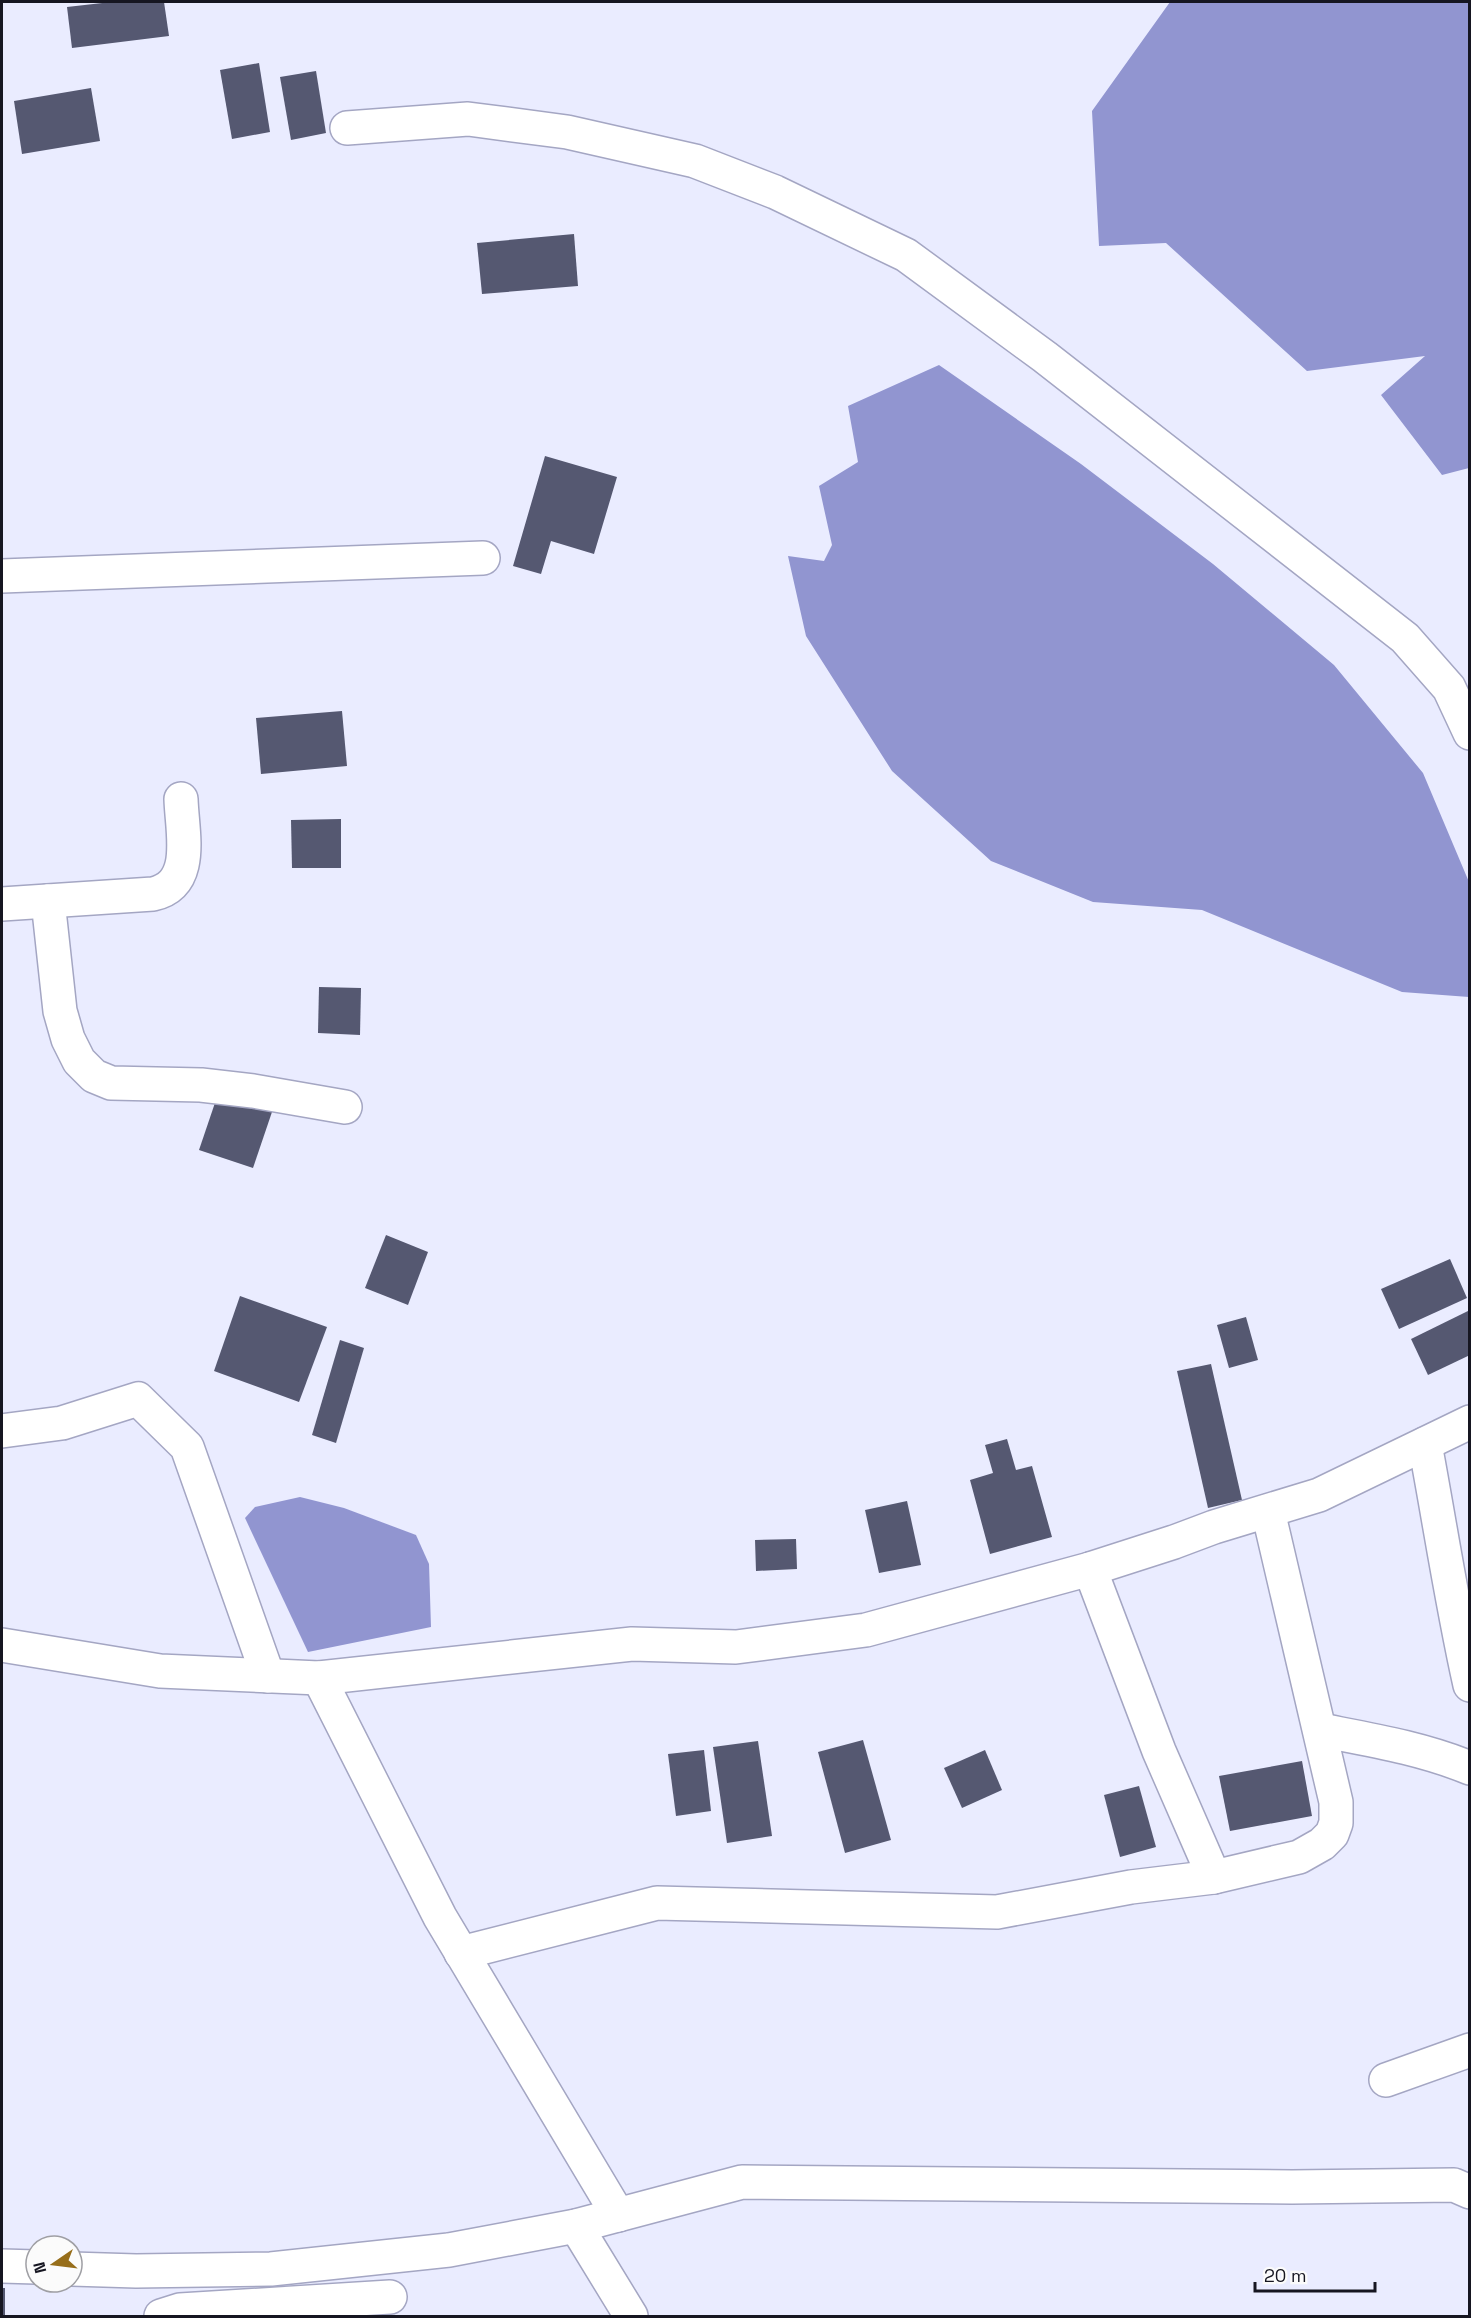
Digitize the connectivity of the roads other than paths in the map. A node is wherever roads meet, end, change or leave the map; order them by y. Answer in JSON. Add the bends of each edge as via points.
{"nodes":[{"id":1,"x":347,"y":128,"type":"dead end"},
{"id":2,"x":483,"y":558,"type":"dead end"},
{"id":3,"x":2,"y":576,"type":"edge"},
{"id":4,"x":1470,"y":733,"type":"edge"},
{"id":5,"x":181,"y":799,"type":"dead end"},
{"id":6,"x":48,"y":902,"type":"junction"},
{"id":7,"x":2,"y":904,"type":"edge"},
{"id":8,"x":345,"y":1107,"type":"dead end"},
{"id":9,"x":1470,"y":1422,"type":"edge"},
{"id":10,"x":2,"y":1431,"type":"edge"},
{"id":11,"x":1425,"y":1444,"type":"junction"},
{"id":12,"x":1268,"y":1511,"type":"junction"},
{"id":13,"x":1090,"y":1569,"type":"junction"},
{"id":14,"x":2,"y":1645,"type":"edge"},
{"id":15,"x":268,"y":1676,"type":"junction"},
{"id":16,"x":319,"y":1678,"type":"junction"},
{"id":17,"x":1470,"y":1685,"type":"edge"},
{"id":18,"x":1320,"y":1730,"type":"junction"},
{"id":19,"x":1470,"y":1768,"type":"edge"},
{"id":20,"x":1214,"y":1877,"type":"junction"},
{"id":21,"x":461,"y":1953,"type":"junction"},
{"id":22,"x":1470,"y":2050,"type":"edge"},
{"id":23,"x":1386,"y":2080,"type":"dead end"},
{"id":24,"x":1470,"y":2192,"type":"edge"},
{"id":25,"x":618,"y":2215,"type":"junction"},
{"id":26,"x":576,"y":2226,"type":"junction"},
{"id":27,"x":386,"y":2257,"type":"junction"},
{"id":28,"x":2,"y":2266,"type":"edge"},
{"id":29,"x":24,"y":2267,"type":"edge"},
{"id":30,"x":84,"y":2269,"type":"edge"},
{"id":31,"x":391,"y":2307,"type":"edge"},
{"id":32,"x":161,"y":2316,"type":"edge"},
{"id":33,"x":631,"y":2316,"type":"edge"}],
"edges":[{"from":1,"to":4,"type":"street","via":[[468,119],[590,137],[695,161],[775,192],[906,255],[1045,357],[1406,638],[1449,688]]},
{"from":2,"to":3,"type":"street"},
{"from":5,"to":6,"type":"street","via":[[183,865],[172,886],[153,894]]},
{"from":6,"to":7,"type":"street"},
{"from":6,"to":8,"type":"street","via":[[60,1011],[79,1061],[94,1076],[111,1083],[201,1085]]},
{"from":9,"to":11,"type":"street"},
{"from":10,"to":15,"type":"street","via":[[62,1423],[138,1399],[188,1447]]},
{"from":11,"to":12,"type":"street","via":[[1319,1495]]},
{"from":11,"to":17,"type":"street"},
{"from":12,"to":13,"type":"street"},
{"from":12,"to":18,"type":"street"},
{"from":13,"to":16,"type":"street","via":[[866,1630],[736,1647],[632,1644]]},
{"from":13,"to":20,"type":"street","via":[[1159,1751]]},
{"from":14,"to":15,"type":"street","via":[[160,1671]]},
{"from":15,"to":16,"type":"street"},
{"from":16,"to":21,"type":"street"},
{"from":18,"to":19,"type":"street","via":[[1399,1744]]},
{"from":18,"to":20,"type":"street","via":[[1336,1802],[1332,1834],[1322,1845],[1299,1857]]},
{"from":20,"to":21,"type":"street","via":[[1131,1887],[997,1912],[657,1903]]},
{"from":21,"to":25,"type":"street"},
{"from":22,"to":23,"type":"street"},
{"from":24,"to":25,"type":"street","via":[[1454,2185],[742,2182]]},
{"from":25,"to":26,"type":"street"},
{"from":26,"to":27,"type":"street","via":[[449,2250]]},
{"from":26,"to":33,"type":"street"},
{"from":27,"to":30,"type":"street","via":[[271,2269]]},
{"from":27,"to":31,"type":"street"},
{"from":28,"to":29,"type":"street"},
{"from":31,"to":32,"type":"street","via":[[180,2310]]}]}
